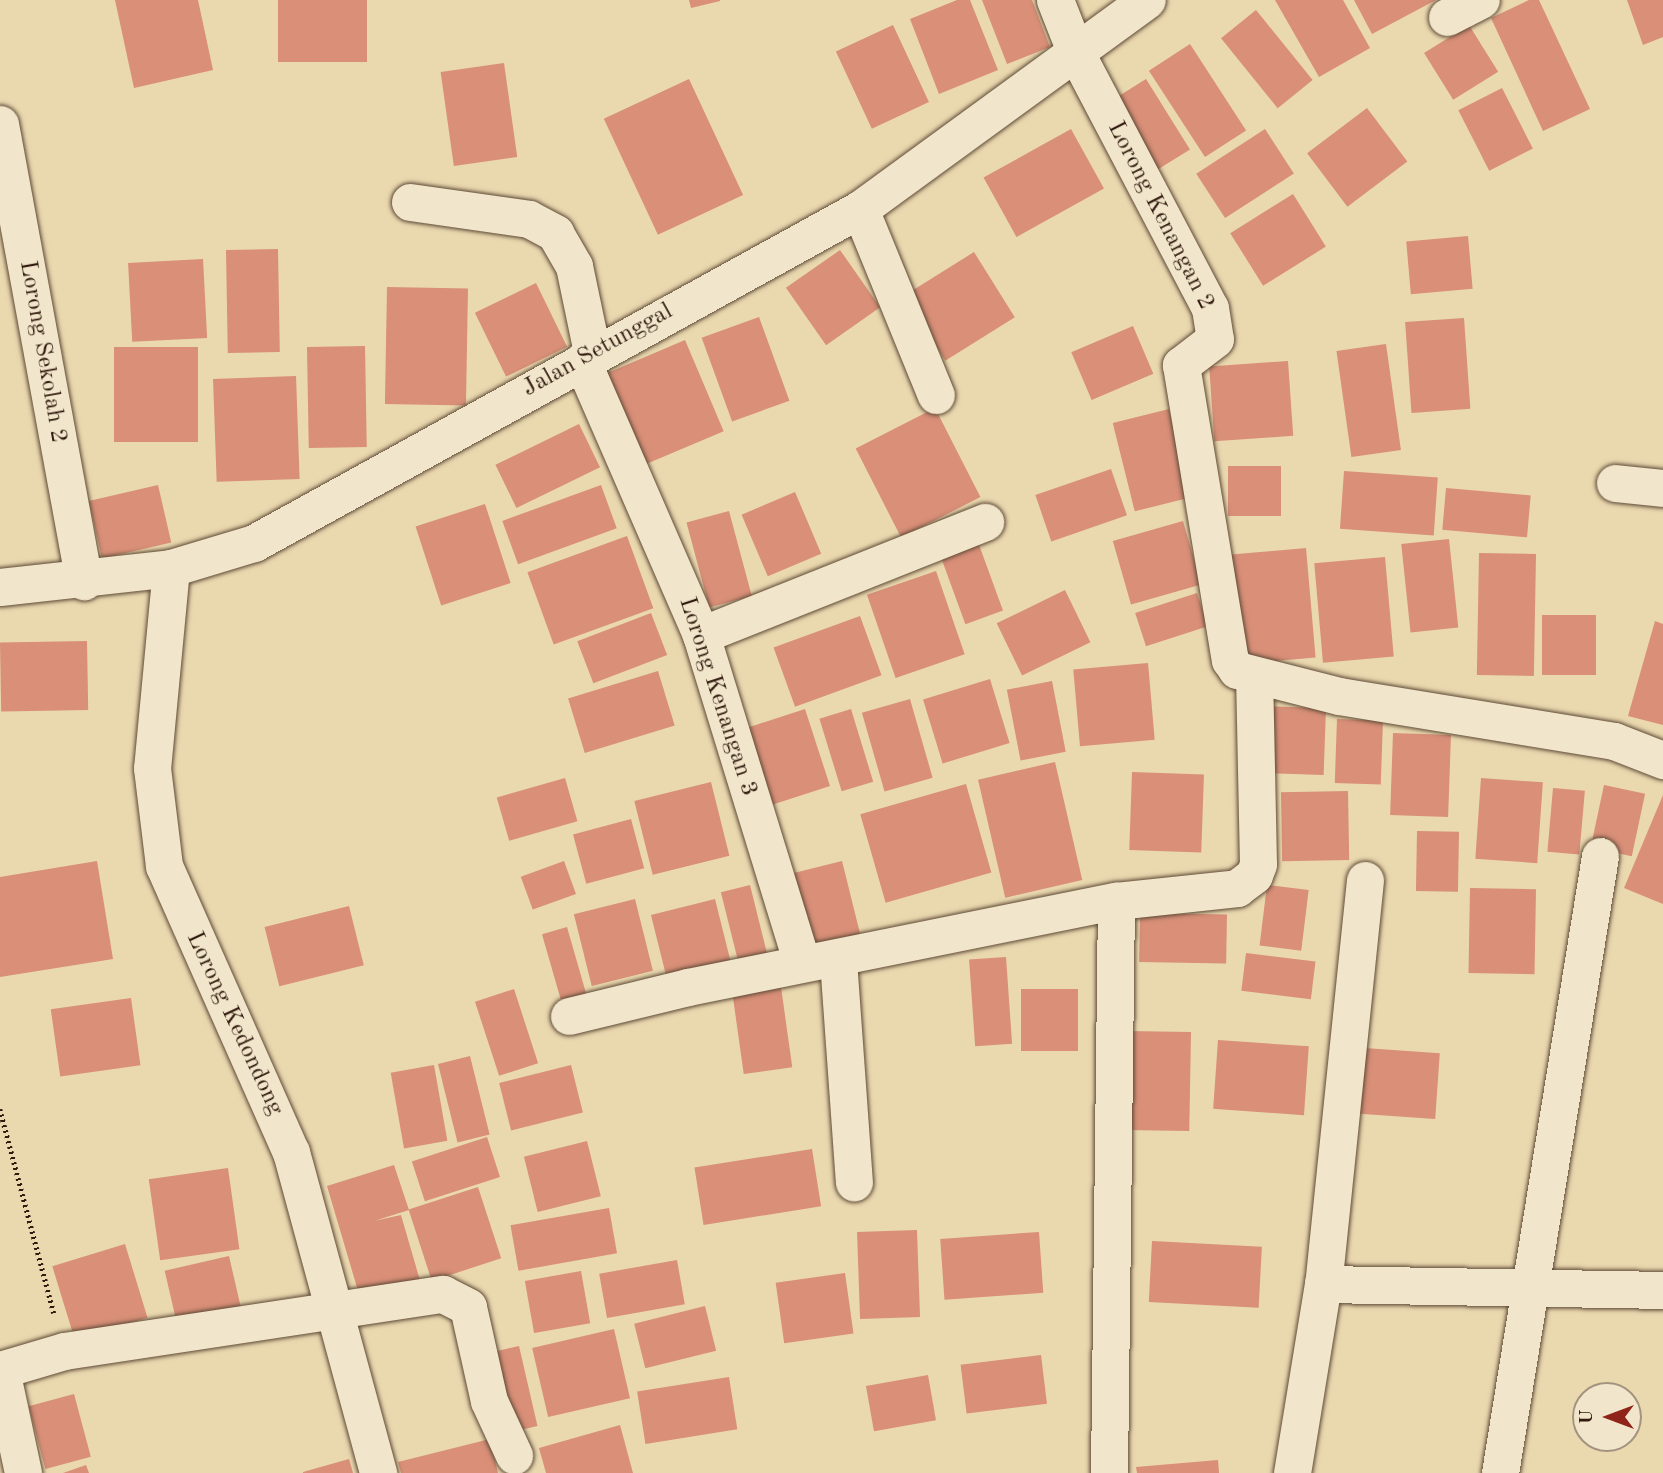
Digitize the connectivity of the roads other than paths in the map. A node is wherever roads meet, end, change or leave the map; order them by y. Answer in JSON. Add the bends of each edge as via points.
{"nodes":[{"id":1,"x":1055,"y":0,"type":"edge"},
{"id":2,"x":1147,"y":0,"type":"edge"},
{"id":3,"x":1481,"y":0,"type":"edge"},
{"id":4,"x":1447,"y":17,"type":"dead end"},
{"id":5,"x":1075,"y":51,"type":"junction"},
{"id":6,"x":0,"y":124,"type":"edge"},
{"id":7,"x":4,"y":169,"type":"edge"},
{"id":8,"x":410,"y":202,"type":"dead end"},
{"id":9,"x":860,"y":209,"type":"junction"},
{"id":10,"x":587,"y":357,"type":"junction"},
{"id":11,"x":936,"y":395,"type":"dead end"},
{"id":12,"x":1615,"y":483,"type":"dead end"},
{"id":13,"x":1663,"y":488,"type":"edge"},
{"id":14,"x":985,"y":522,"type":"dead end"},
{"id":15,"x":171,"y":569,"type":"junction"},
{"id":16,"x":84,"y":581,"type":"junction"},
{"id":17,"x":0,"y":587,"type":"edge"},
{"id":18,"x":701,"y":635,"type":"junction"},
{"id":19,"x":1254,"y":676,"type":"junction"},
{"id":20,"x":1663,"y":760,"type":"edge"},
{"id":21,"x":1600,"y":856,"type":"dead end"},
{"id":22,"x":1365,"y":880,"type":"dead end"},
{"id":23,"x":1116,"y":901,"type":"junction"},
{"id":24,"x":838,"y":960,"type":"junction"},
{"id":25,"x":802,"y":963,"type":"junction"},
{"id":26,"x":569,"y":1016,"type":"dead end"},
{"id":27,"x":854,"y":1182,"type":"dead end"},
{"id":28,"x":1323,"y":1284,"type":"junction"},
{"id":29,"x":1532,"y":1289,"type":"junction"},
{"id":30,"x":1663,"y":1290,"type":"edge"},
{"id":31,"x":338,"y":1309,"type":"junction"},
{"id":32,"x":1,"y":1370,"type":"edge"},
{"id":33,"x":514,"y":1455,"type":"dead end"},
{"id":34,"x":23,"y":1473,"type":"edge"},
{"id":35,"x":378,"y":1473,"type":"edge"},
{"id":36,"x":1109,"y":1473,"type":"edge"},
{"id":37,"x":1292,"y":1473,"type":"edge"},
{"id":38,"x":1500,"y":1473,"type":"edge"}],
"edges":[{"from":1,"to":5,"type":"street"},
{"from":2,"to":5,"type":"street","name":"Jalan Setunggal"},
{"from":3,"to":4,"type":"street"},
{"from":5,"to":9,"type":"street","name":"Jalan Setunggal"},
{"from":5,"to":19,"type":"street","name":"Lorong Kenangan 2","via":[[1210,308],[1216,338],[1183,362],[1183,371],[1230,660],[1237,670]]},
{"from":6,"to":7,"type":"street","name":"Lorong Sekolah 2"},
{"from":7,"to":16,"type":"street","name":"Lorong Sekolah 2"},
{"from":8,"to":10,"type":"street","name":"Lorong Kenangan 3","via":[[529,219],[555,233],[574,267]]},
{"from":9,"to":10,"type":"street","name":"Jalan Setunggal"},
{"from":9,"to":11,"type":"street"},
{"from":10,"to":15,"type":"street","name":"Jalan Setunggal","via":[[254,543]]},
{"from":10,"to":18,"type":"street","name":"Lorong Kenangan 3"},
{"from":12,"to":13,"type":"street"},
{"from":14,"to":18,"type":"street"},
{"from":15,"to":16,"type":"street","name":"Jalan Setunggal"},
{"from":15,"to":31,"type":"street","name":"Lorong Kedondong","via":[[152,768],[164,866],[273,1105]]},
{"from":16,"to":17,"type":"street","name":"Jalan Setunggal"},
{"from":18,"to":25,"type":"street","name":"Lorong Kenangan 3"},
{"from":19,"to":20,"type":"street","via":[[1339,696],[1614,741]]},
{"from":19,"to":23,"type":"street","via":[[1254,875],[1237,888]]},
{"from":21,"to":29,"type":"street"},
{"from":22,"to":28,"type":"street"},
{"from":23,"to":24,"type":"street"},
{"from":23,"to":36,"type":"street"},
{"from":24,"to":25,"type":"street"},
{"from":24,"to":27,"type":"street"},
{"from":25,"to":26,"type":"street"},
{"from":28,"to":29,"type":"street"},
{"from":28,"to":37,"type":"street"},
{"from":29,"to":30,"type":"street"},
{"from":29,"to":38,"type":"street"},
{"from":31,"to":32,"type":"street","via":[[64,1351]]},
{"from":31,"to":33,"type":"street","via":[[443,1294],[459,1298],[468,1307],[489,1401]]},
{"from":31,"to":35,"type":"street","name":"Lorong Kedondong"},
{"from":32,"to":34,"type":"street"}]}
